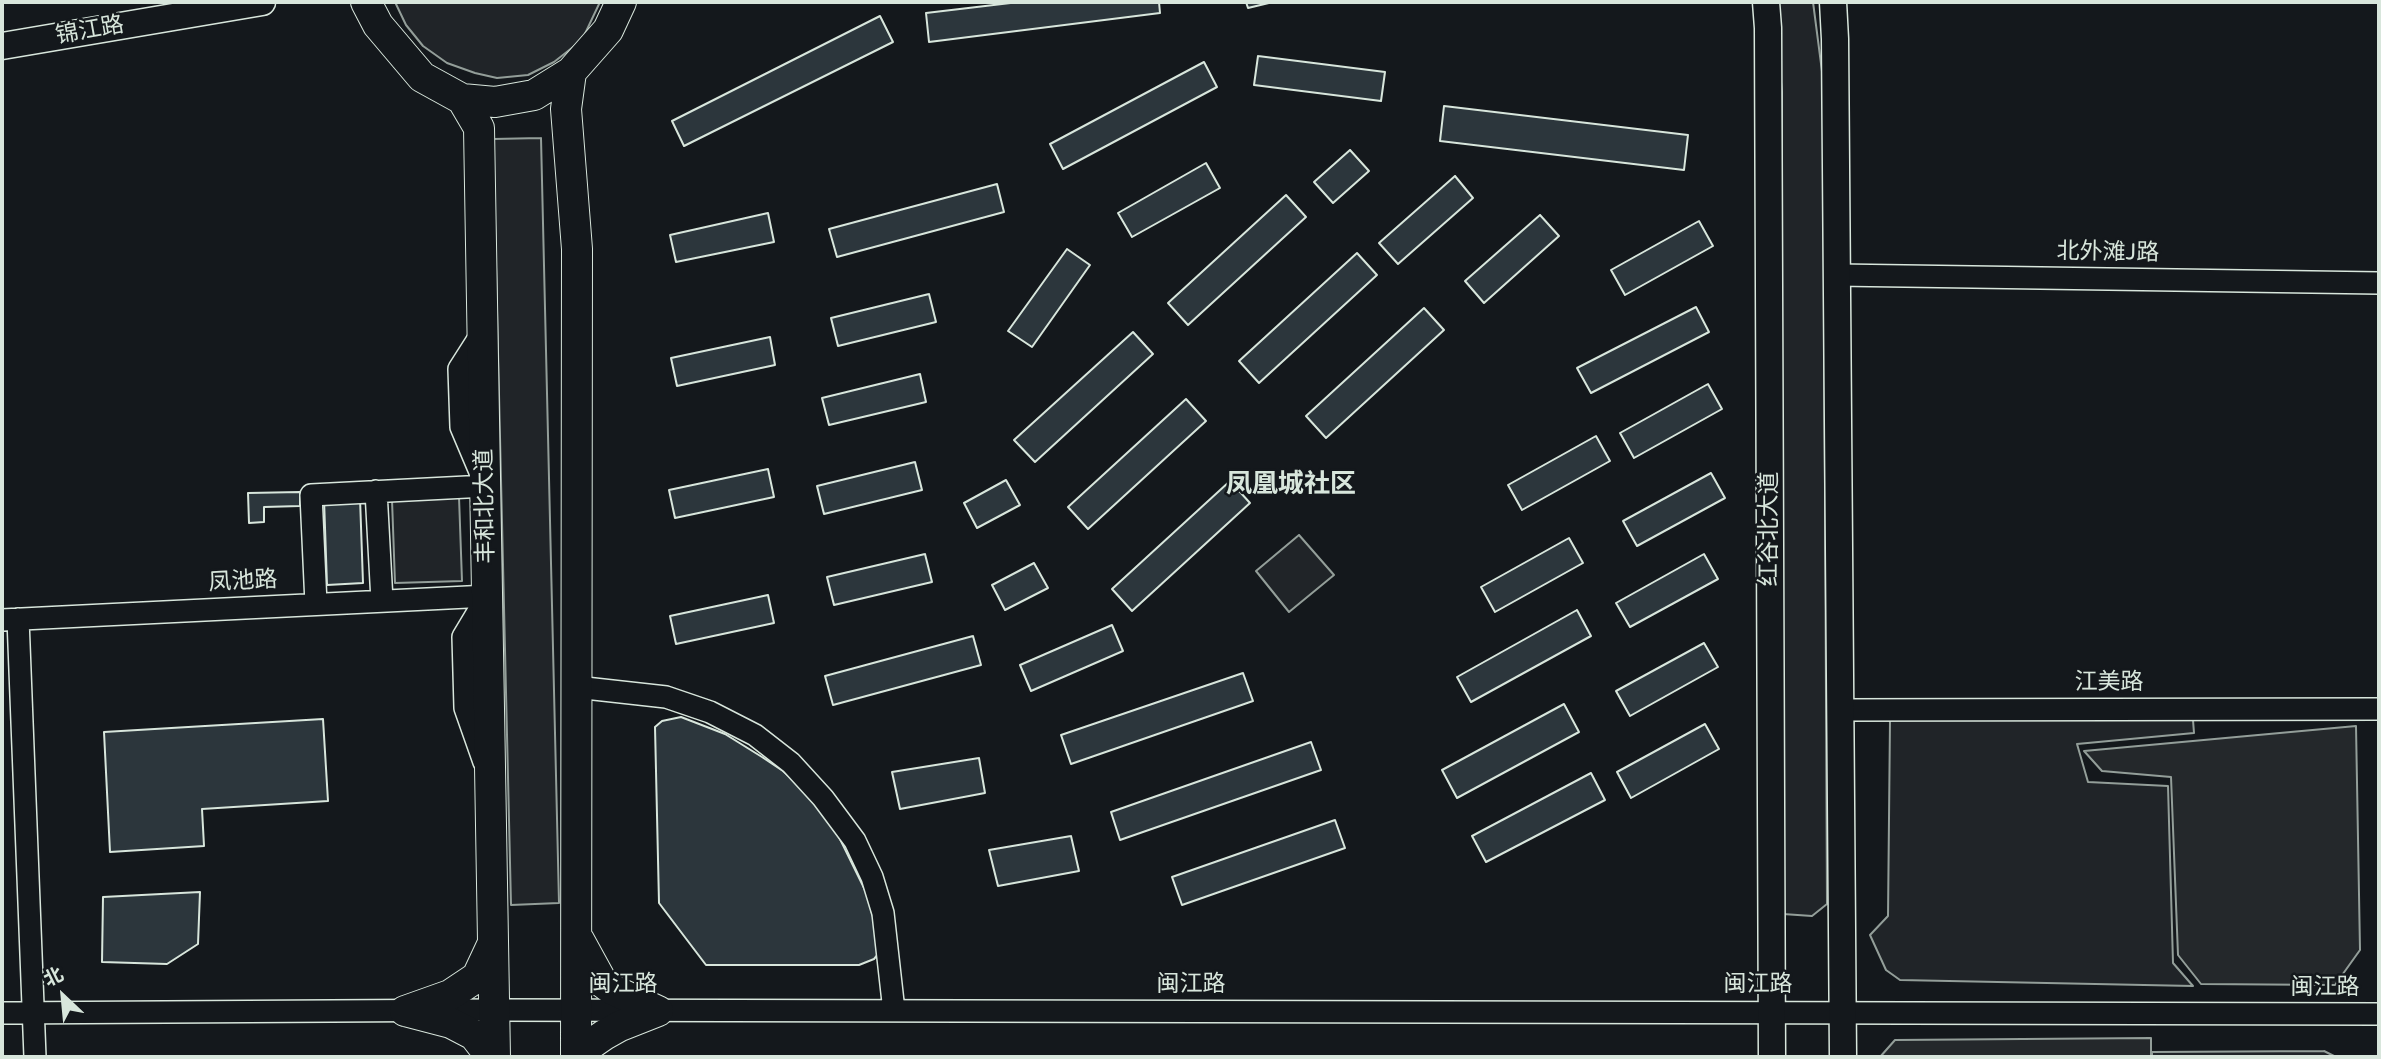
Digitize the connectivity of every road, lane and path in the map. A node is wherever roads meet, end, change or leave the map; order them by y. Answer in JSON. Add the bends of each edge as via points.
{"nodes":[{"id":1,"x":262,"y":2,"type":"edge"},
{"id":2,"x":366,"y":2,"type":"edge"},
{"id":3,"x":621,"y":2,"type":"edge"},
{"id":4,"x":1766,"y":2,"type":"edge"},
{"id":5,"x":1830,"y":2,"type":"edge"},
{"id":6,"x":2,"y":46,"type":"edge"},
{"id":7,"x":571,"y":72,"type":"junction"},
{"id":8,"x":462,"y":99,"type":"junction"},
{"id":9,"x":1837,"y":275,"type":"junction"},
{"id":10,"x":2379,"y":283,"type":"edge"},
{"id":11,"x":485,"y":486,"type":"junction"},
{"id":12,"x":376,"y":491,"type":"junction"},
{"id":13,"x":488,"y":596,"type":"junction"},
{"id":14,"x":382,"y":601,"type":"junction"},
{"id":15,"x":316,"y":604,"type":"junction"},
{"id":16,"x":10,"y":619,"type":"edge"},
{"id":17,"x":576,"y":687,"type":"junction"},
{"id":18,"x":2379,"y":709,"type":"edge"},
{"id":19,"x":1839,"y":710,"type":"junction"},
{"id":20,"x":576,"y":934,"type":"junction"},
{"id":21,"x":494,"y":942,"type":"junction"},
{"id":22,"x":495,"y":1010,"type":"junction"},
{"id":23,"x":405,"y":1011,"type":"junction"},
{"id":24,"x":576,"y":1011,"type":"junction"},
{"id":25,"x":658,"y":1011,"type":"junction"},
{"id":26,"x":894,"y":1011,"type":"junction"},
{"id":27,"x":1771,"y":1012,"type":"junction"},
{"id":28,"x":1842,"y":1012,"type":"junction"},
{"id":29,"x":2,"y":1013,"type":"edge"},
{"id":30,"x":34,"y":1013,"type":"junction"},
{"id":31,"x":2379,"y":1014,"type":"edge"},
{"id":32,"x":35,"y":1057,"type":"edge"},
{"id":33,"x":493,"y":1057,"type":"edge"},
{"id":34,"x":578,"y":1057,"type":"edge"},
{"id":35,"x":1772,"y":1057,"type":"edge"},
{"id":36,"x":1843,"y":1057,"type":"edge"}],
"edges":[{"from":1,"to":6,"type":"main road","name":"锦江路"},
{"from":2,"to":8,"type":"highway","via":[[378,25],[422,77]]},
{"from":3,"to":7,"type":"highway","via":[[608,30]]},
{"from":4,"to":27,"type":"main road","name":"红谷北大道"},
{"from":5,"to":9,"type":"main road","via":[[1835,39]]},
{"from":7,"to":8,"type":"highway","via":[[534,94],[495,102]]},
{"from":7,"to":17,"type":"highway","via":[[566,109],[577,249]]},
{"from":8,"to":11,"type":"highway","name":"丰和北大道","via":[[479,128]]},
{"from":9,"to":10,"type":"street","name":"北外滩J路"},
{"from":9,"to":19,"type":"main road"},
{"from":11,"to":12,"type":"street"},
{"from":11,"to":13,"type":"highway","name":"丰和北大道"},
{"from":12,"to":14,"type":"street"},
{"from":12,"to":15,"type":"street","via":[[311,495]]},
{"from":13,"to":14,"type":"street","name":"凤池路"},
{"from":13,"to":21,"type":"highway","name":"丰和北大道"},
{"from":14,"to":15,"type":"street","name":"凤池路"},
{"from":15,"to":16,"type":"street","name":"凤池路"},
{"from":16,"to":30,"type":"street"},
{"from":17,"to":20,"type":"highway"},
{"from":17,"to":26,"type":"street","via":[[666,697],[710,712],[755,735],[791,763],[855,841],[872,877],[883,913]]},
{"from":18,"to":19,"type":"street","name":"江美路"},
{"from":19,"to":28,"type":"main road"},
{"from":20,"to":24,"type":"highway"},
{"from":20,"to":25,"type":"highway","via":[[602,982]]},
{"from":21,"to":22,"type":"highway","name":"丰和北大道"},
{"from":21,"to":23,"type":"highway","via":[[477,977],[450,995]]},
{"from":22,"to":23,"type":"street","name":"闽江路"},
{"from":22,"to":24,"type":"street","name":"闽江路"},
{"from":22,"to":33,"type":"highway","name":"丰和北大道"},
{"from":23,"to":30,"type":"street","name":"闽江路"},
{"from":23,"to":33,"type":"highway","via":[[451,1023],[474,1035]]},
{"from":24,"to":25,"type":"street","name":"闽江路"},
{"from":24,"to":34,"type":"highway"},
{"from":25,"to":26,"type":"street","name":"闽江路"},
{"from":25,"to":34,"type":"highway","via":[[604,1035]]},
{"from":26,"to":27,"type":"street","name":"闽江路"},
{"from":27,"to":28,"type":"street","name":"闽江路"},
{"from":27,"to":35,"type":"main road","name":"红谷北大道"},
{"from":28,"to":31,"type":"street","name":"闽江路"},
{"from":28,"to":36,"type":"main road"},
{"from":29,"to":30,"type":"street","name":"闽江路"},
{"from":30,"to":32,"type":"street"}]}
